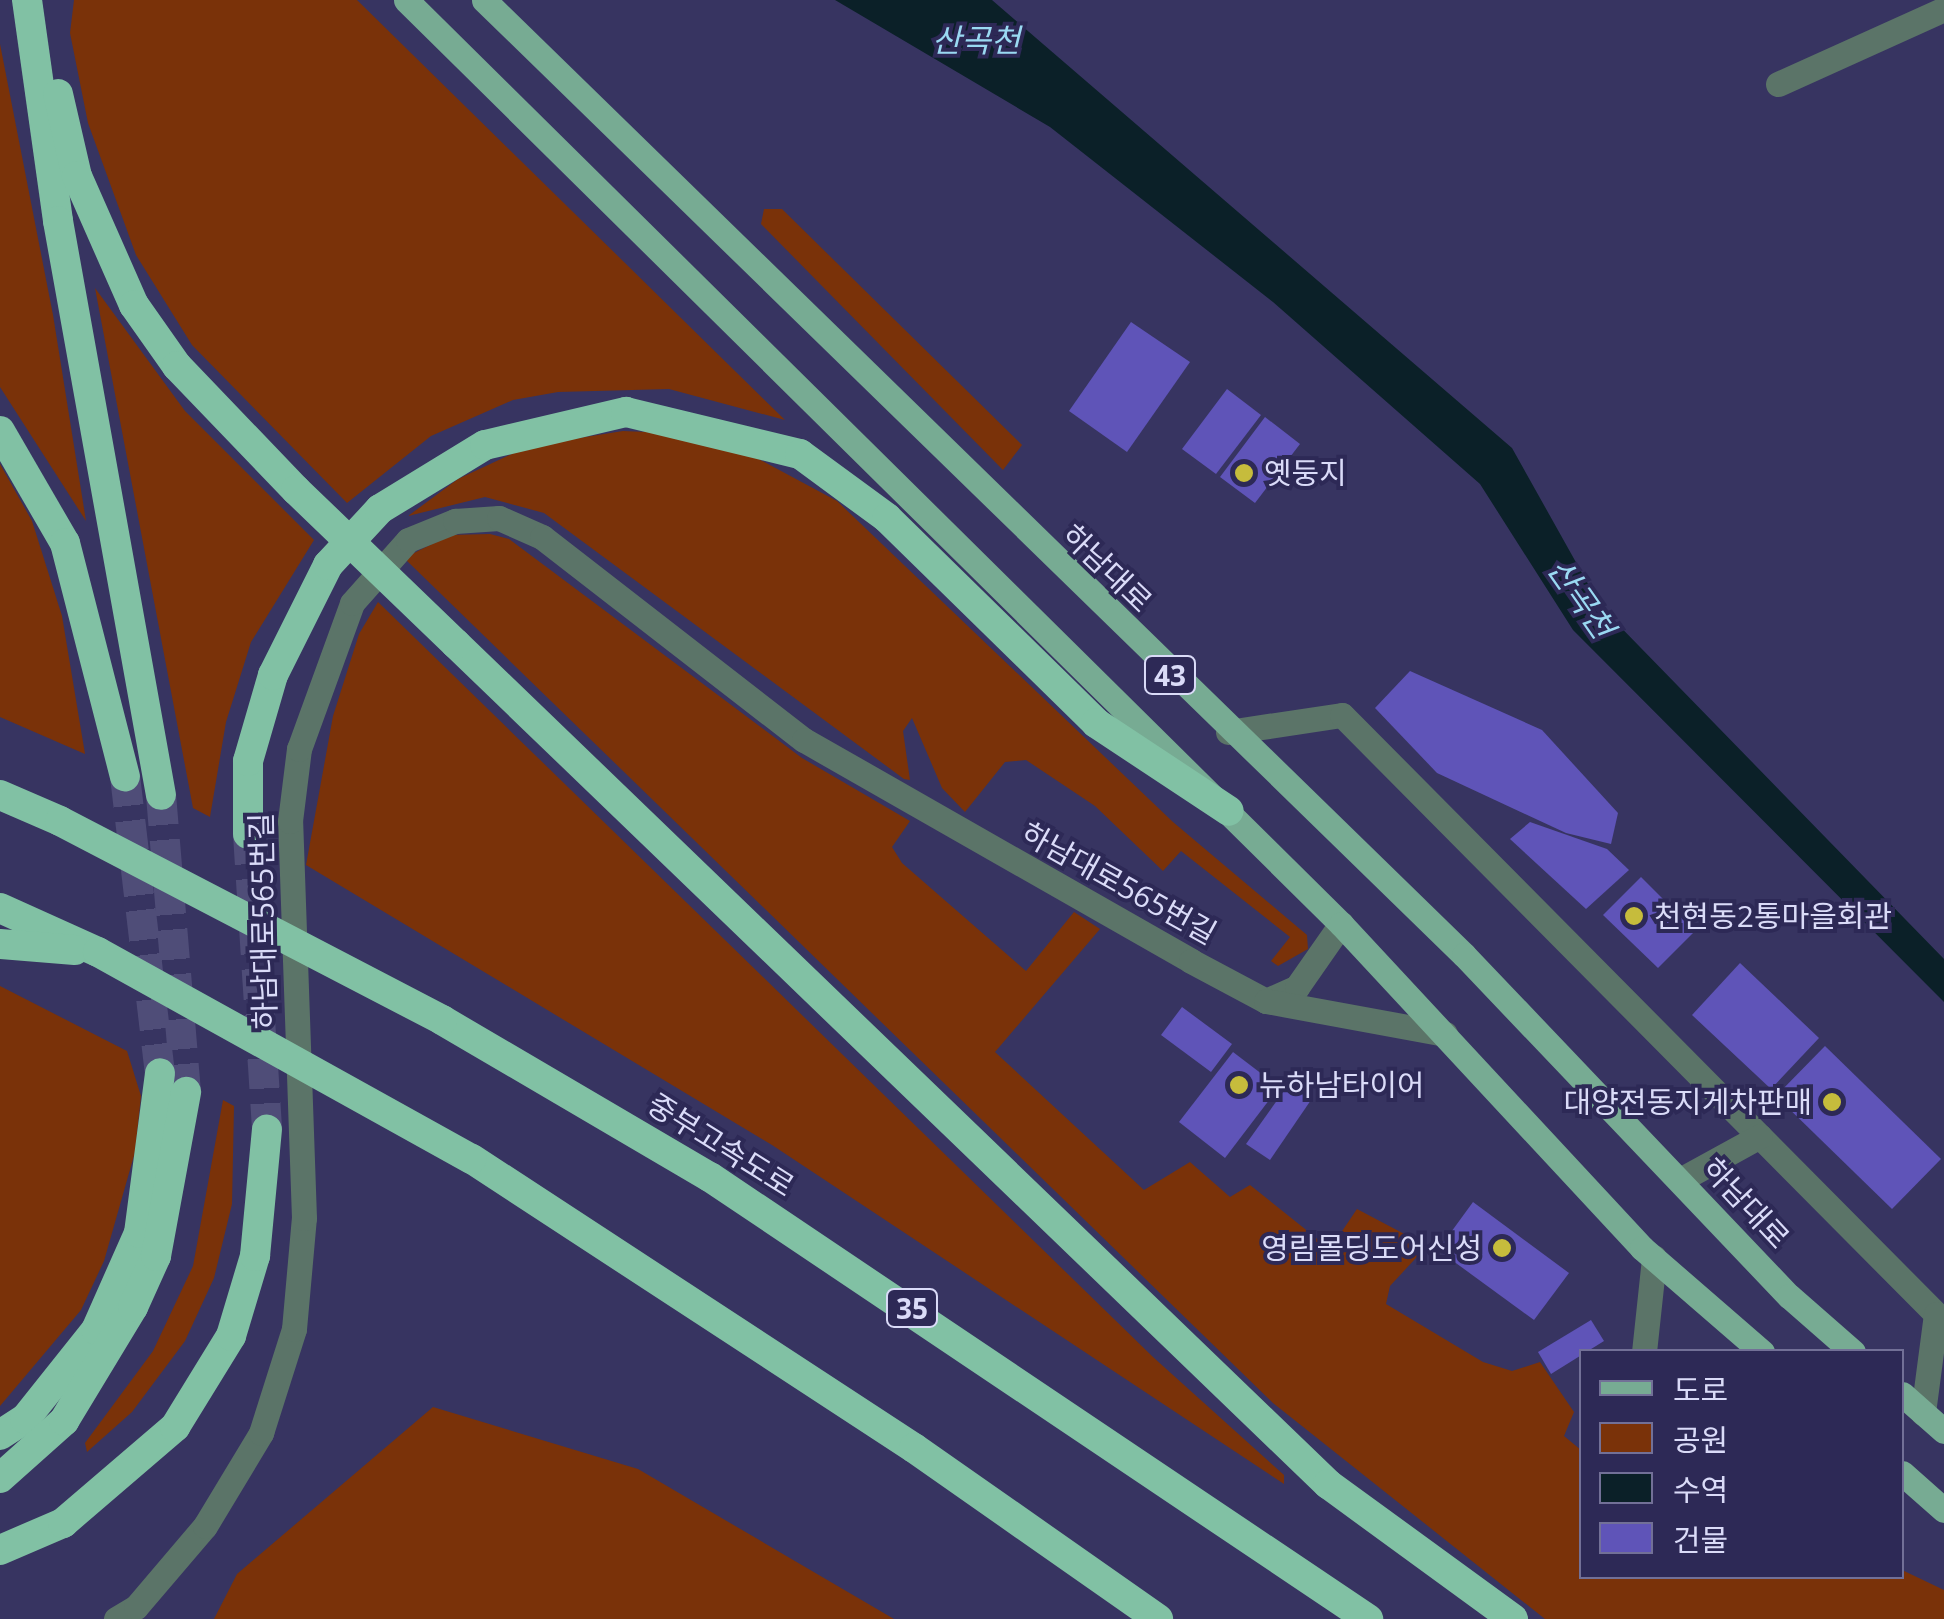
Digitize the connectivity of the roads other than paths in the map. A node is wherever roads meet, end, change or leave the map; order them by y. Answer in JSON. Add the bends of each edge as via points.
{"nodes":[{"id":1,"x":27,"y":0,"type":"edge"},
{"id":2,"x":37,"y":0,"type":"edge"},
{"id":3,"x":406,"y":0,"type":"edge"},
{"id":4,"x":484,"y":0,"type":"edge"},
{"id":5,"x":1944,"y":9,"type":"edge"},
{"id":6,"x":1778,"y":84,"type":"dead end"},
{"id":7,"x":0,"y":431,"type":"edge"},
{"id":8,"x":1228,"y":732,"type":"junction"},
{"id":9,"x":124,"y":776,"type":"tunnel mouth"},
{"id":10,"x":0,"y":795,"type":"edge"},
{"id":11,"x":161,"y":795,"type":"tunnel mouth"},
{"id":12,"x":1229,"y":810,"type":"junction"},
{"id":13,"x":248,"y":834,"type":"tunnel mouth"},
{"id":14,"x":0,"y":908,"type":"edge"},
{"id":15,"x":1342,"y":924,"type":"junction"},
{"id":16,"x":0,"y":944,"type":"edge"},
{"id":17,"x":98,"y":952,"type":"junction"},
{"id":18,"x":1266,"y":1001,"type":"junction"},
{"id":19,"x":1446,"y":1034,"type":"junction"},
{"id":20,"x":160,"y":1073,"type":"tunnel mouth"},
{"id":21,"x":186,"y":1092,"type":"tunnel mouth"},
{"id":22,"x":267,"y":1130,"type":"tunnel mouth"},
{"id":23,"x":1760,"y":1136,"type":"junction"},
{"id":24,"x":1680,"y":1180,"type":"junction"},
{"id":25,"x":1654,"y":1258,"type":"junction"},
{"id":26,"x":1644,"y":1349,"type":"edge"},
{"id":27,"x":1759,"y":1349,"type":"edge"},
{"id":28,"x":1850,"y":1349,"type":"edge"},
{"id":29,"x":1904,"y":1396,"type":"edge"},
{"id":30,"x":1923,"y":1413,"type":"junction"},
{"id":31,"x":1944,"y":1431,"type":"edge"},
{"id":32,"x":0,"y":1436,"type":"edge"},
{"id":33,"x":1904,"y":1475,"type":"edge"},
{"id":34,"x":0,"y":1478,"type":"edge"},
{"id":35,"x":1944,"y":1510,"type":"edge"},
{"id":36,"x":0,"y":1550,"type":"edge"},
{"id":37,"x":116,"y":1619,"type":"edge"},
{"id":38,"x":1158,"y":1619,"type":"edge"},
{"id":39,"x":1368,"y":1619,"type":"edge"},
{"id":40,"x":1513,"y":1619,"type":"edge"}],
"edges":[{"from":1,"to":11,"type":"highway","via":[[58,221]]},
{"from":2,"to":40,"type":"highway","bridge":true,"via":[[77,176],[134,305],[177,366],[296,490],[1328,1484]]},
{"from":3,"to":12,"type":"main road","number":"43"},
{"from":4,"to":8,"type":"main road","name":"하남대로","number":"43"},
{"from":5,"to":6,"type":"street"},
{"from":7,"to":9,"type":"highway","via":[[64,543]]},
{"from":8,"to":23,"type":"street","via":[[1342,715]]},
{"from":8,"to":24,"type":"main road","name":"하남대로","number":"43","via":[[1464,954]]},
{"from":10,"to":39,"type":"highway","name":"중부고속도로","number":"35","bridge":true,"via":[[442,1020],[877,1285]]},
{"from":12,"to":13,"type":"highway","via":[[1096,722],[887,518],[800,454],[626,412],[470,452],[380,509],[328,565],[273,676],[248,761]]},
{"from":12,"to":15,"type":"main road","number":"43"},
{"from":14,"to":17,"type":"highway"},
{"from":15,"to":18,"type":"street","via":[[1297,987]]},
{"from":15,"to":19,"type":"main road","number":"43"},
{"from":16,"to":17,"type":"highway"},
{"from":17,"to":38,"type":"highway","bridge":true,"via":[[472,1159],[914,1448]]},
{"from":18,"to":19,"type":"street","name":"하남대로565번길"},
{"from":18,"to":37,"type":"street","name":"하남대로565번길","via":[[804,740],[542,537],[499,518],[456,521],[408,540],[352,603],[299,749],[290,821],[304,1218],[294,1329],[261,1433],[214,1510],[136,1607]]},
{"from":19,"to":25,"type":"main road","number":"43"},
{"from":20,"to":32,"type":"highway","via":[[154,1156],[132,1249],[96,1330],[25,1419]]},
{"from":21,"to":34,"type":"highway","via":[[156,1256],[133,1307],[64,1421]]},
{"from":22,"to":36,"type":"highway","via":[[255,1256],[231,1336],[174,1427],[62,1523]]},
{"from":23,"to":24,"type":"street"},
{"from":23,"to":30,"type":"street","via":[[1936,1314]]},
{"from":24,"to":28,"type":"main road","name":"하남대로","number":"43"},
{"from":25,"to":26,"type":"street"},
{"from":25,"to":27,"type":"main road","number":"43"},
{"from":29,"to":30,"type":"main road"},
{"from":30,"to":31,"type":"main road"},
{"from":33,"to":35,"type":"main road"}]}
